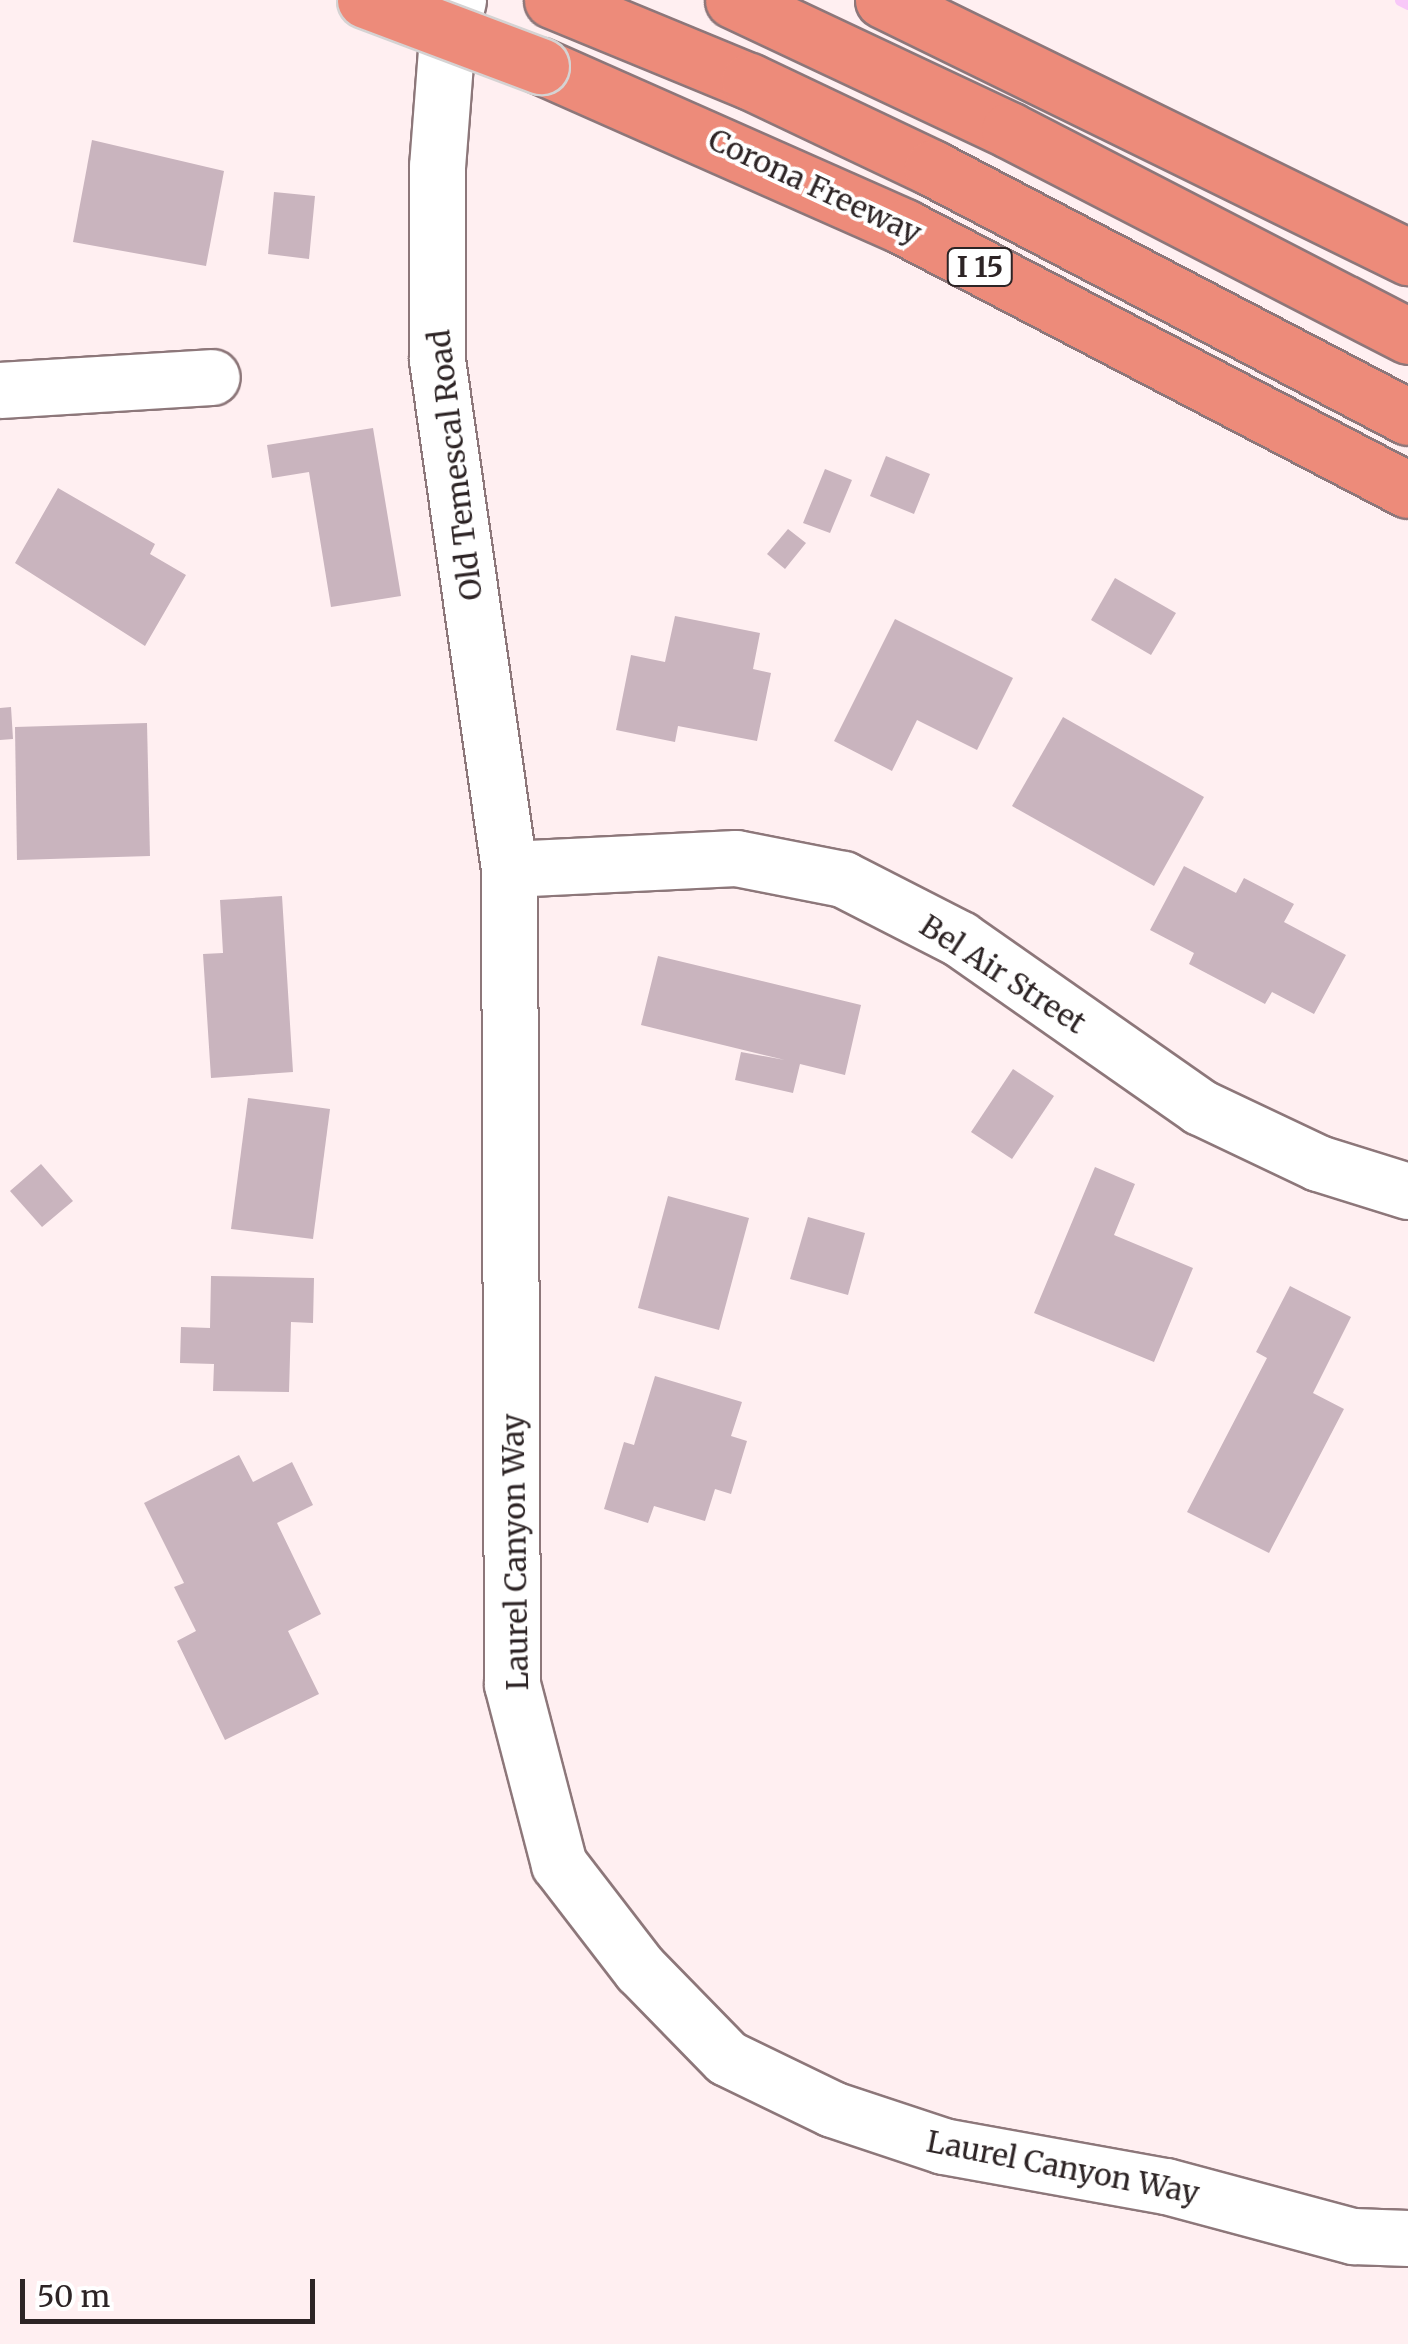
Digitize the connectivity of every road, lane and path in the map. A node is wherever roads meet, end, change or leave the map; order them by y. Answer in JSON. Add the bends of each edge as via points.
{"nodes":[{"id":1,"x":366,"y":0,"type":"edge"},
{"id":2,"x":458,"y":0,"type":"edge"},
{"id":3,"x":733,"y":0,"type":"edge"},
{"id":4,"x":882,"y":0,"type":"edge"},
{"id":5,"x":556,"y":2,"type":"edge"},
{"id":6,"x":1228,"y":243,"type":"junction"},
{"id":7,"x":1408,"y":257,"type":"edge"},
{"id":8,"x":1408,"y":298,"type":"edge"},
{"id":9,"x":1408,"y":336,"type":"edge"},
{"id":10,"x":212,"y":377,"type":"dead end"},
{"id":11,"x":0,"y":390,"type":"edge"},
{"id":12,"x":1408,"y":418,"type":"edge"},
{"id":13,"x":1408,"y":490,"type":"edge"},
{"id":14,"x":510,"y":869,"type":"junction"},
{"id":15,"x":1408,"y":1192,"type":"edge"},
{"id":16,"x":1408,"y":2238,"type":"edge"}],
"edges":[{"from":1,"to":13,"type":"highway","name":"Corona Freeway","number":"I 15","bridge":true,"via":[[541,66],[904,227]]},
{"from":2,"to":14,"type":"street","name":"Old Temescal Road","via":[[446,50],[437,166],[437,360]]},
{"from":3,"to":6,"type":"highway"},
{"from":4,"to":7,"type":"highway"},
{"from":5,"to":12,"type":"highway","via":[[749,81],[932,168]]},
{"from":6,"to":8,"type":"highway"},
{"from":6,"to":9,"type":"highway"},
{"from":10,"to":11,"type":"street"},
{"from":14,"to":15,"type":"street","name":"Bel Air Street","via":[[736,858],[843,879],[960,939],[1200,1107],[1318,1163]]},
{"from":14,"to":16,"type":"street","name":"Laurel Canyon Way","via":[[512,1684],[559,1864],[640,1969],[727,2058],[832,2109],[943,2146],[1166,2186],[1353,2236]]}]}
